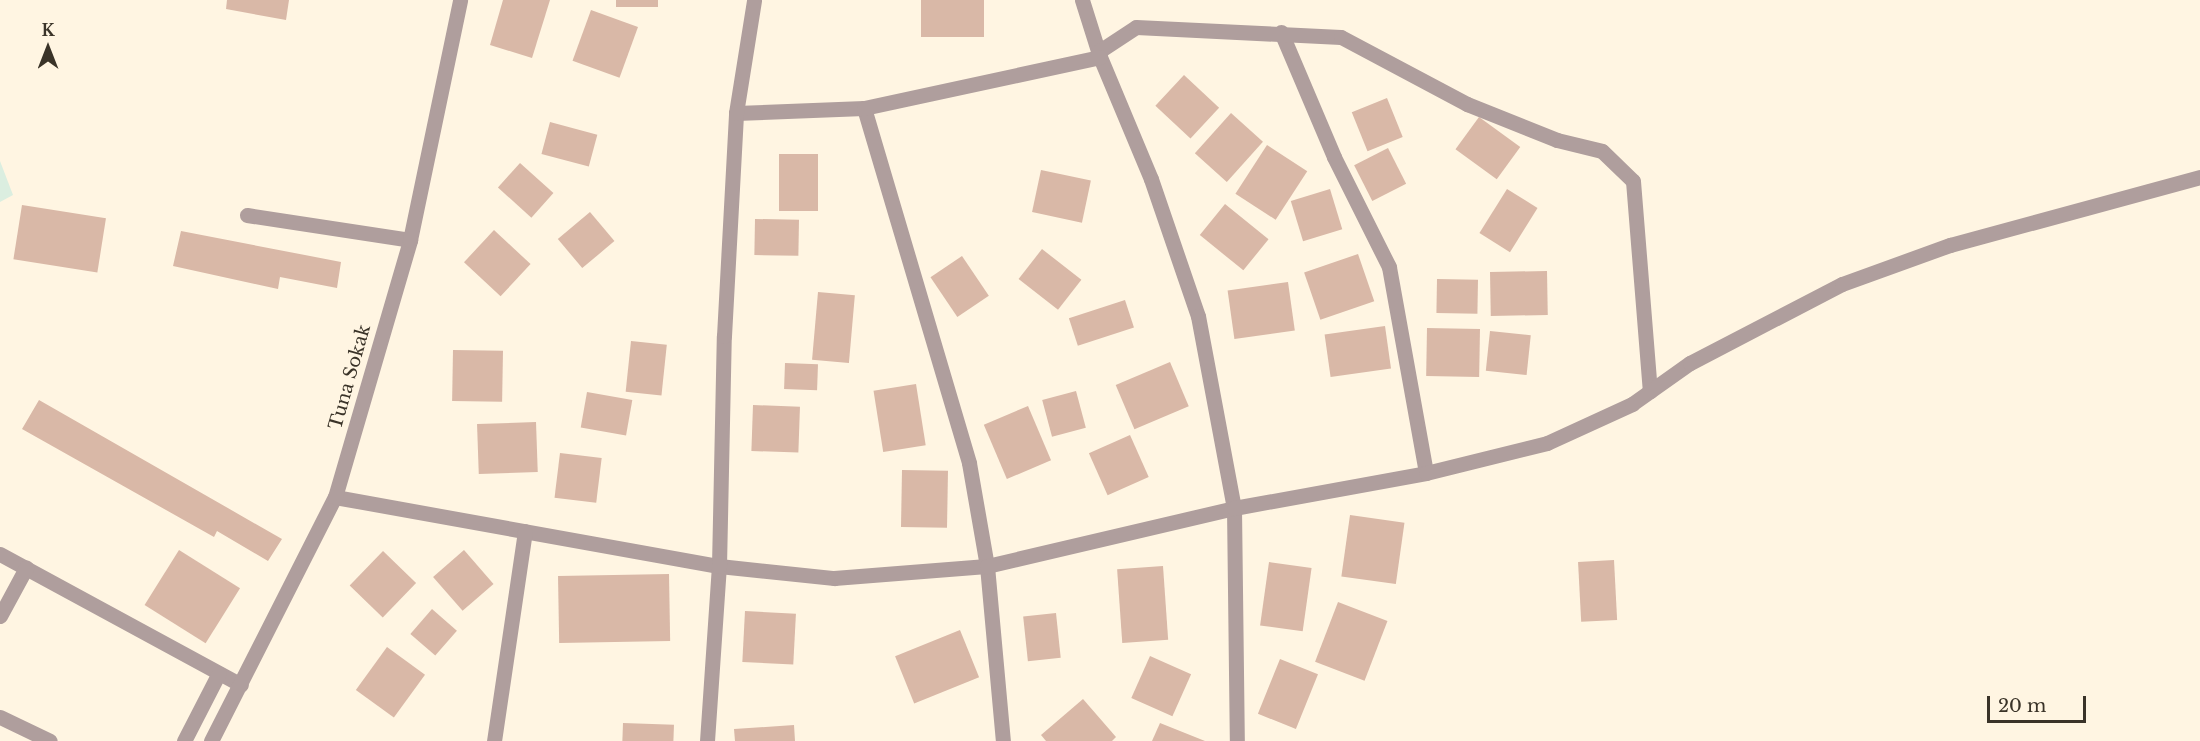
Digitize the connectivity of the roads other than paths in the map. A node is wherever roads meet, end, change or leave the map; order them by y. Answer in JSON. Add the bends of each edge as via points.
{"nodes":[{"id":1,"x":460,"y":0,"type":"edge"},
{"id":2,"x":754,"y":0,"type":"edge"},
{"id":3,"x":1082,"y":0,"type":"edge"},
{"id":4,"x":1281,"y":32,"type":"junction"},
{"id":5,"x":1099,"y":55,"type":"junction"},
{"id":6,"x":864,"y":108,"type":"junction"},
{"id":7,"x":736,"y":113,"type":"junction"},
{"id":8,"x":2200,"y":177,"type":"edge"},
{"id":9,"x":247,"y":215,"type":"dead end"},
{"id":10,"x":410,"y":240,"type":"junction"},
{"id":11,"x":1650,"y":391,"type":"junction"},
{"id":12,"x":1426,"y":473,"type":"junction"},
{"id":13,"x":335,"y":497,"type":"junction"},
{"id":14,"x":1234,"y":508,"type":"junction"},
{"id":15,"x":525,"y":531,"type":"junction"},
{"id":16,"x":0,"y":554,"type":"edge"},
{"id":17,"x":719,"y":566,"type":"junction"},
{"id":18,"x":987,"y":566,"type":"junction"},
{"id":19,"x":26,"y":568,"type":"junction"},
{"id":20,"x":0,"y":616,"type":"edge"},
{"id":21,"x":219,"y":673,"type":"junction"},
{"id":22,"x":241,"y":685,"type":"junction"},
{"id":23,"x":0,"y":717,"type":"edge"},
{"id":24,"x":50,"y":741,"type":"edge"},
{"id":25,"x":184,"y":741,"type":"edge"},
{"id":26,"x":211,"y":741,"type":"edge"},
{"id":27,"x":494,"y":741,"type":"edge"},
{"id":28,"x":707,"y":741,"type":"edge"},
{"id":29,"x":1003,"y":741,"type":"edge"},
{"id":30,"x":1238,"y":741,"type":"edge"}],
"edges":[{"from":1,"to":10,"type":"street","name":"Tuna Sokak"},
{"from":2,"to":7,"type":"street"},
{"from":3,"to":5,"type":"street"},
{"from":4,"to":5,"type":"street","via":[[1136,27]]},
{"from":4,"to":11,"type":"street","via":[[1341,37],[1467,104],[1557,140],[1602,151],[1634,181]]},
{"from":4,"to":12,"type":"street","via":[[1334,157],[1389,267]]},
{"from":5,"to":6,"type":"street"},
{"from":5,"to":14,"type":"street","via":[[1151,179],[1198,316]]},
{"from":6,"to":7,"type":"street"},
{"from":6,"to":18,"type":"street","via":[[969,463]]},
{"from":7,"to":17,"type":"street","via":[[724,336]]},
{"from":8,"to":11,"type":"street","via":[[1950,245],[1842,284],[1690,363]]},
{"from":9,"to":10,"type":"street"},
{"from":10,"to":13,"type":"street","name":"Tuna Sokak"},
{"from":11,"to":12,"type":"street","via":[[1632,404],[1547,444]]},
{"from":12,"to":14,"type":"street"},
{"from":13,"to":15,"type":"street"},
{"from":13,"to":22,"type":"street","name":"Tuna Sokak"},
{"from":14,"to":18,"type":"street"},
{"from":14,"to":30,"type":"street"},
{"from":15,"to":17,"type":"street"},
{"from":15,"to":27,"type":"street"},
{"from":16,"to":19,"type":"street"},
{"from":17,"to":18,"type":"street","via":[[834,578]]},
{"from":17,"to":28,"type":"street"},
{"from":18,"to":29,"type":"street"},
{"from":19,"to":20,"type":"street"},
{"from":19,"to":21,"type":"street"},
{"from":21,"to":22,"type":"street"},
{"from":21,"to":25,"type":"street"},
{"from":22,"to":26,"type":"street","name":"Tuna Sokak"},
{"from":23,"to":24,"type":"street"}]}
